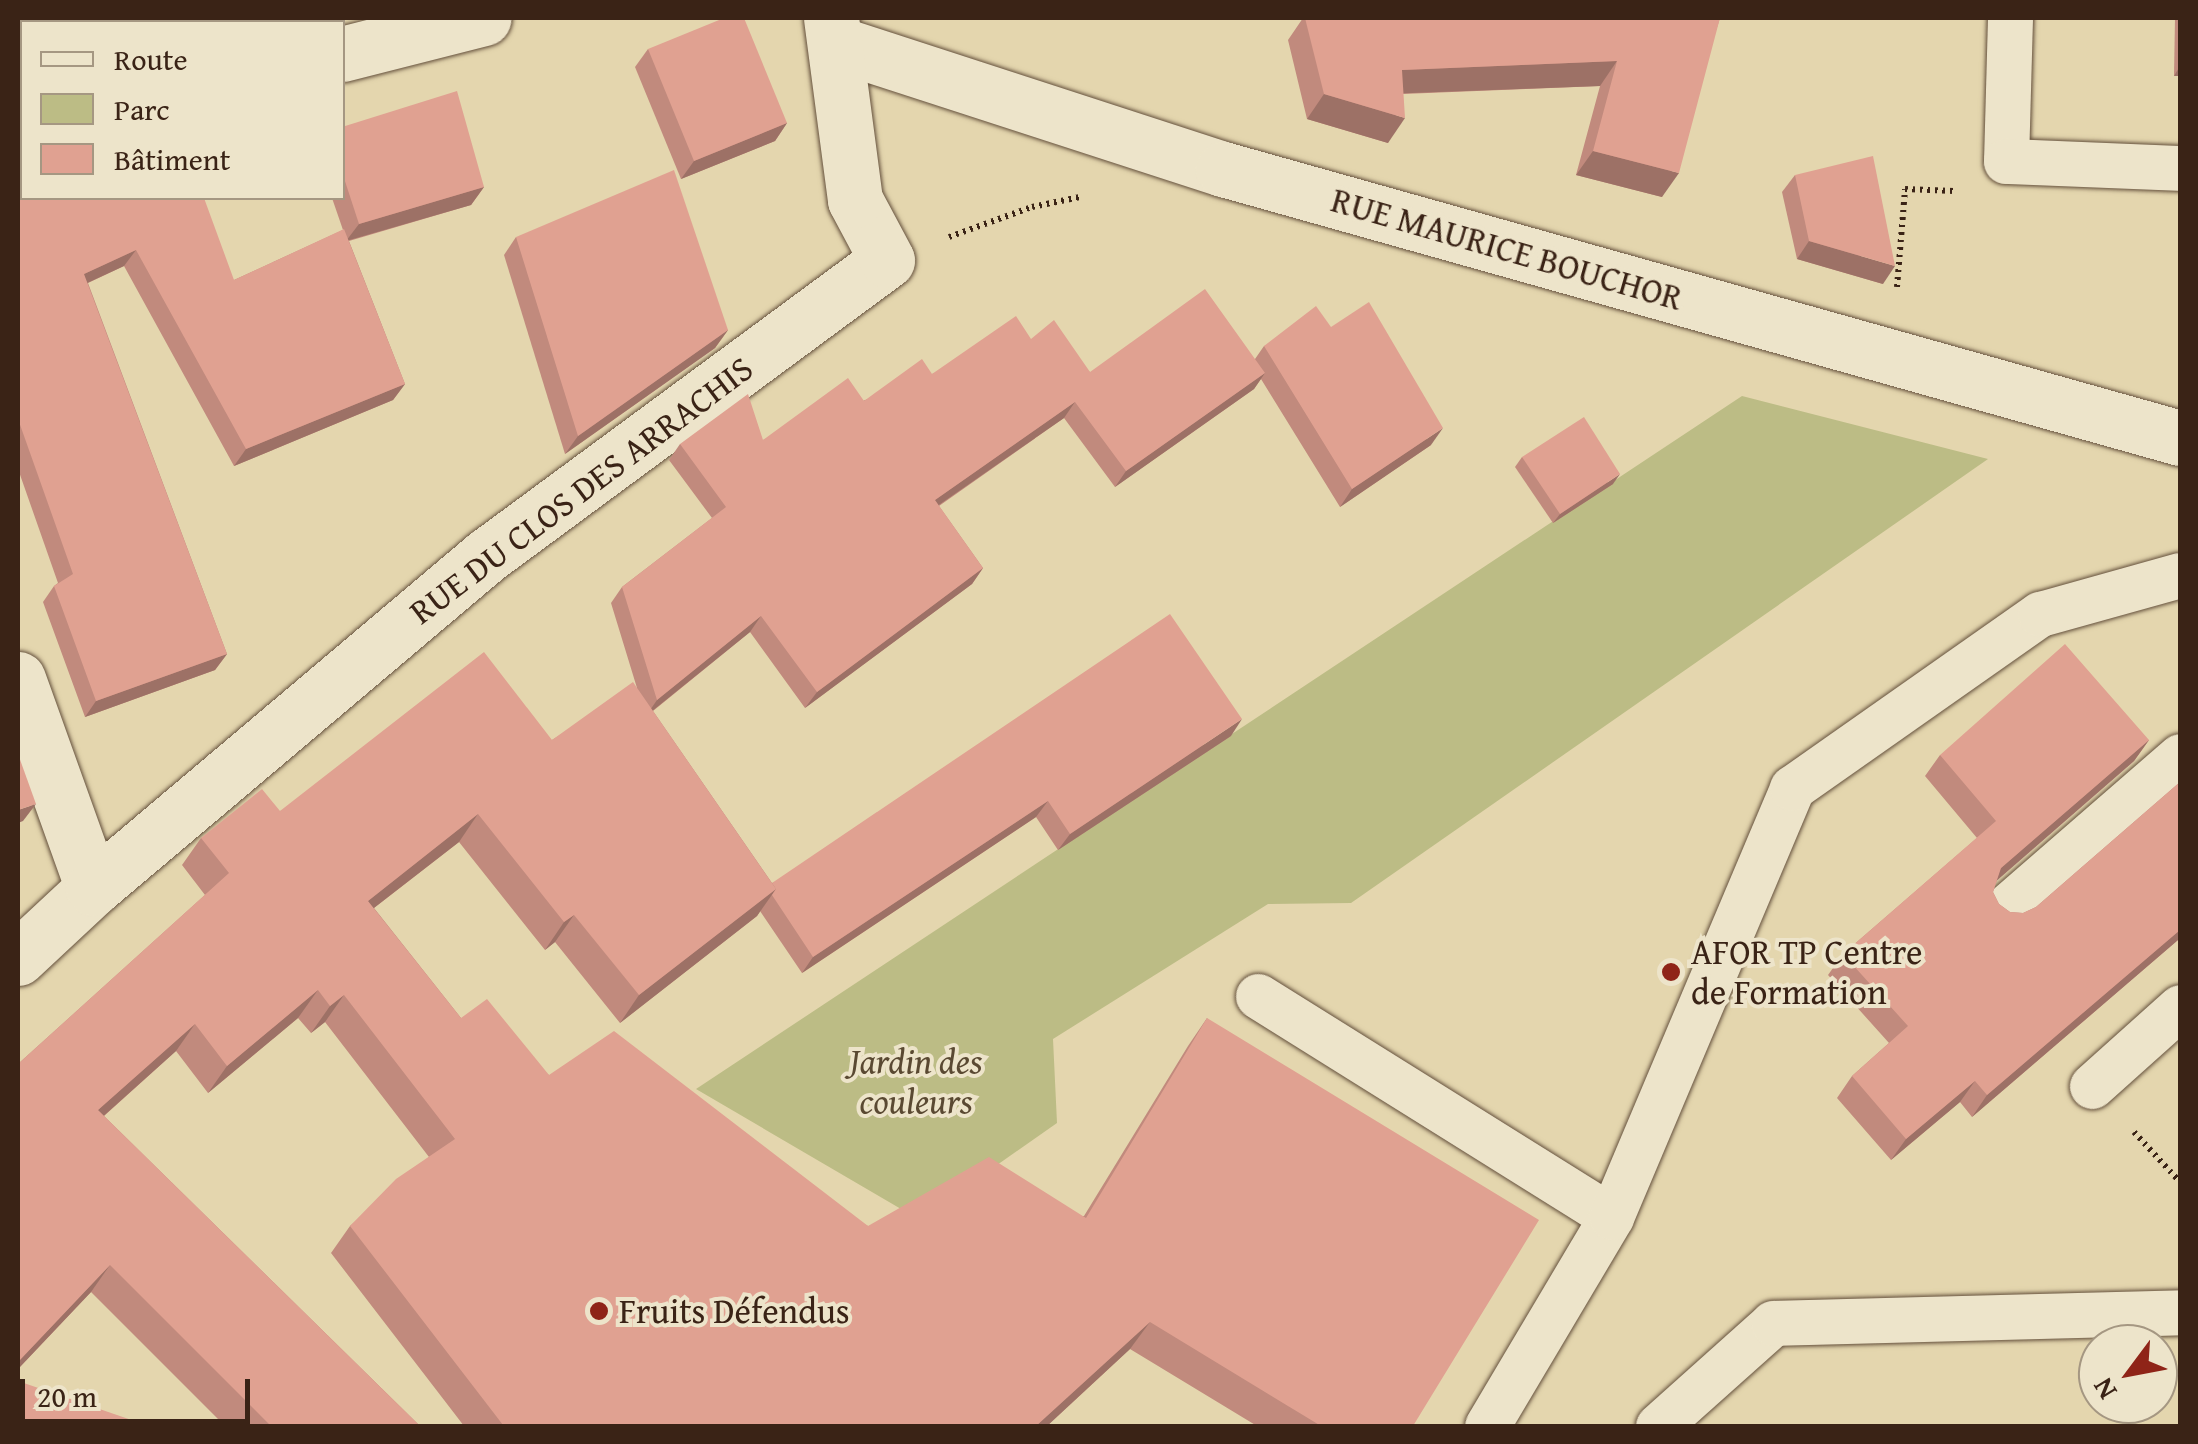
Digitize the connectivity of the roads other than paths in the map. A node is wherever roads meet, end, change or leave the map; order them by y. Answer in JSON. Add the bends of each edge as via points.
{"nodes":[{"id":1,"x":484,"y":18,"type":"edge"},
{"id":2,"x":2010,"y":18,"type":"edge"},
{"id":3,"x":834,"y":31,"type":"edge"},
{"id":4,"x":345,"y":53,"type":"edge"},
{"id":5,"x":2180,"y":168,"type":"edge"},
{"id":6,"x":2180,"y":438,"type":"edge"},
{"id":7,"x":2180,"y":575,"type":"edge"},
{"id":8,"x":18,"y":678,"type":"edge"},
{"id":9,"x":2180,"y":756,"type":"edge"},
{"id":10,"x":93,"y":888,"type":"junction"},
{"id":11,"x":2004,"y":909,"type":"edge"},
{"id":12,"x":18,"y":958,"type":"edge"},
{"id":13,"x":1258,"y":996,"type":"dead end"},
{"id":14,"x":2180,"y":1007,"type":"edge"},
{"id":15,"x":2092,"y":1086,"type":"dead end"},
{"id":16,"x":1612,"y":1217,"type":"junction"},
{"id":17,"x":2180,"y":1312,"type":"edge"},
{"id":18,"x":1487,"y":1426,"type":"edge"},
{"id":19,"x":1658,"y":1426,"type":"edge"}],
"edges":[{"from":1,"to":4,"type":"street"},
{"from":2,"to":5,"type":"lane","via":[[2006,161]]},
{"from":3,"to":6,"type":"street","name":"RUE MAURICE BOUCHOR","via":[[1223,169]]},
{"from":3,"to":10,"type":"street","name":"RUE DU CLOS DES ARRACHIS","via":[[856,200],[887,260],[486,556]]},
{"from":7,"to":16,"type":"lane","via":[[2040,614],[1792,788]]},
{"from":8,"to":10,"type":"street"},
{"from":9,"to":11,"type":"lane"},
{"from":10,"to":12,"type":"street","name":"RUE DU CLOS DES ARRACHIS"},
{"from":13,"to":16,"type":"lane"},
{"from":14,"to":15,"type":"lane"},
{"from":16,"to":18,"type":"lane"},
{"from":17,"to":19,"type":"lane","via":[[1773,1323]]}]}
